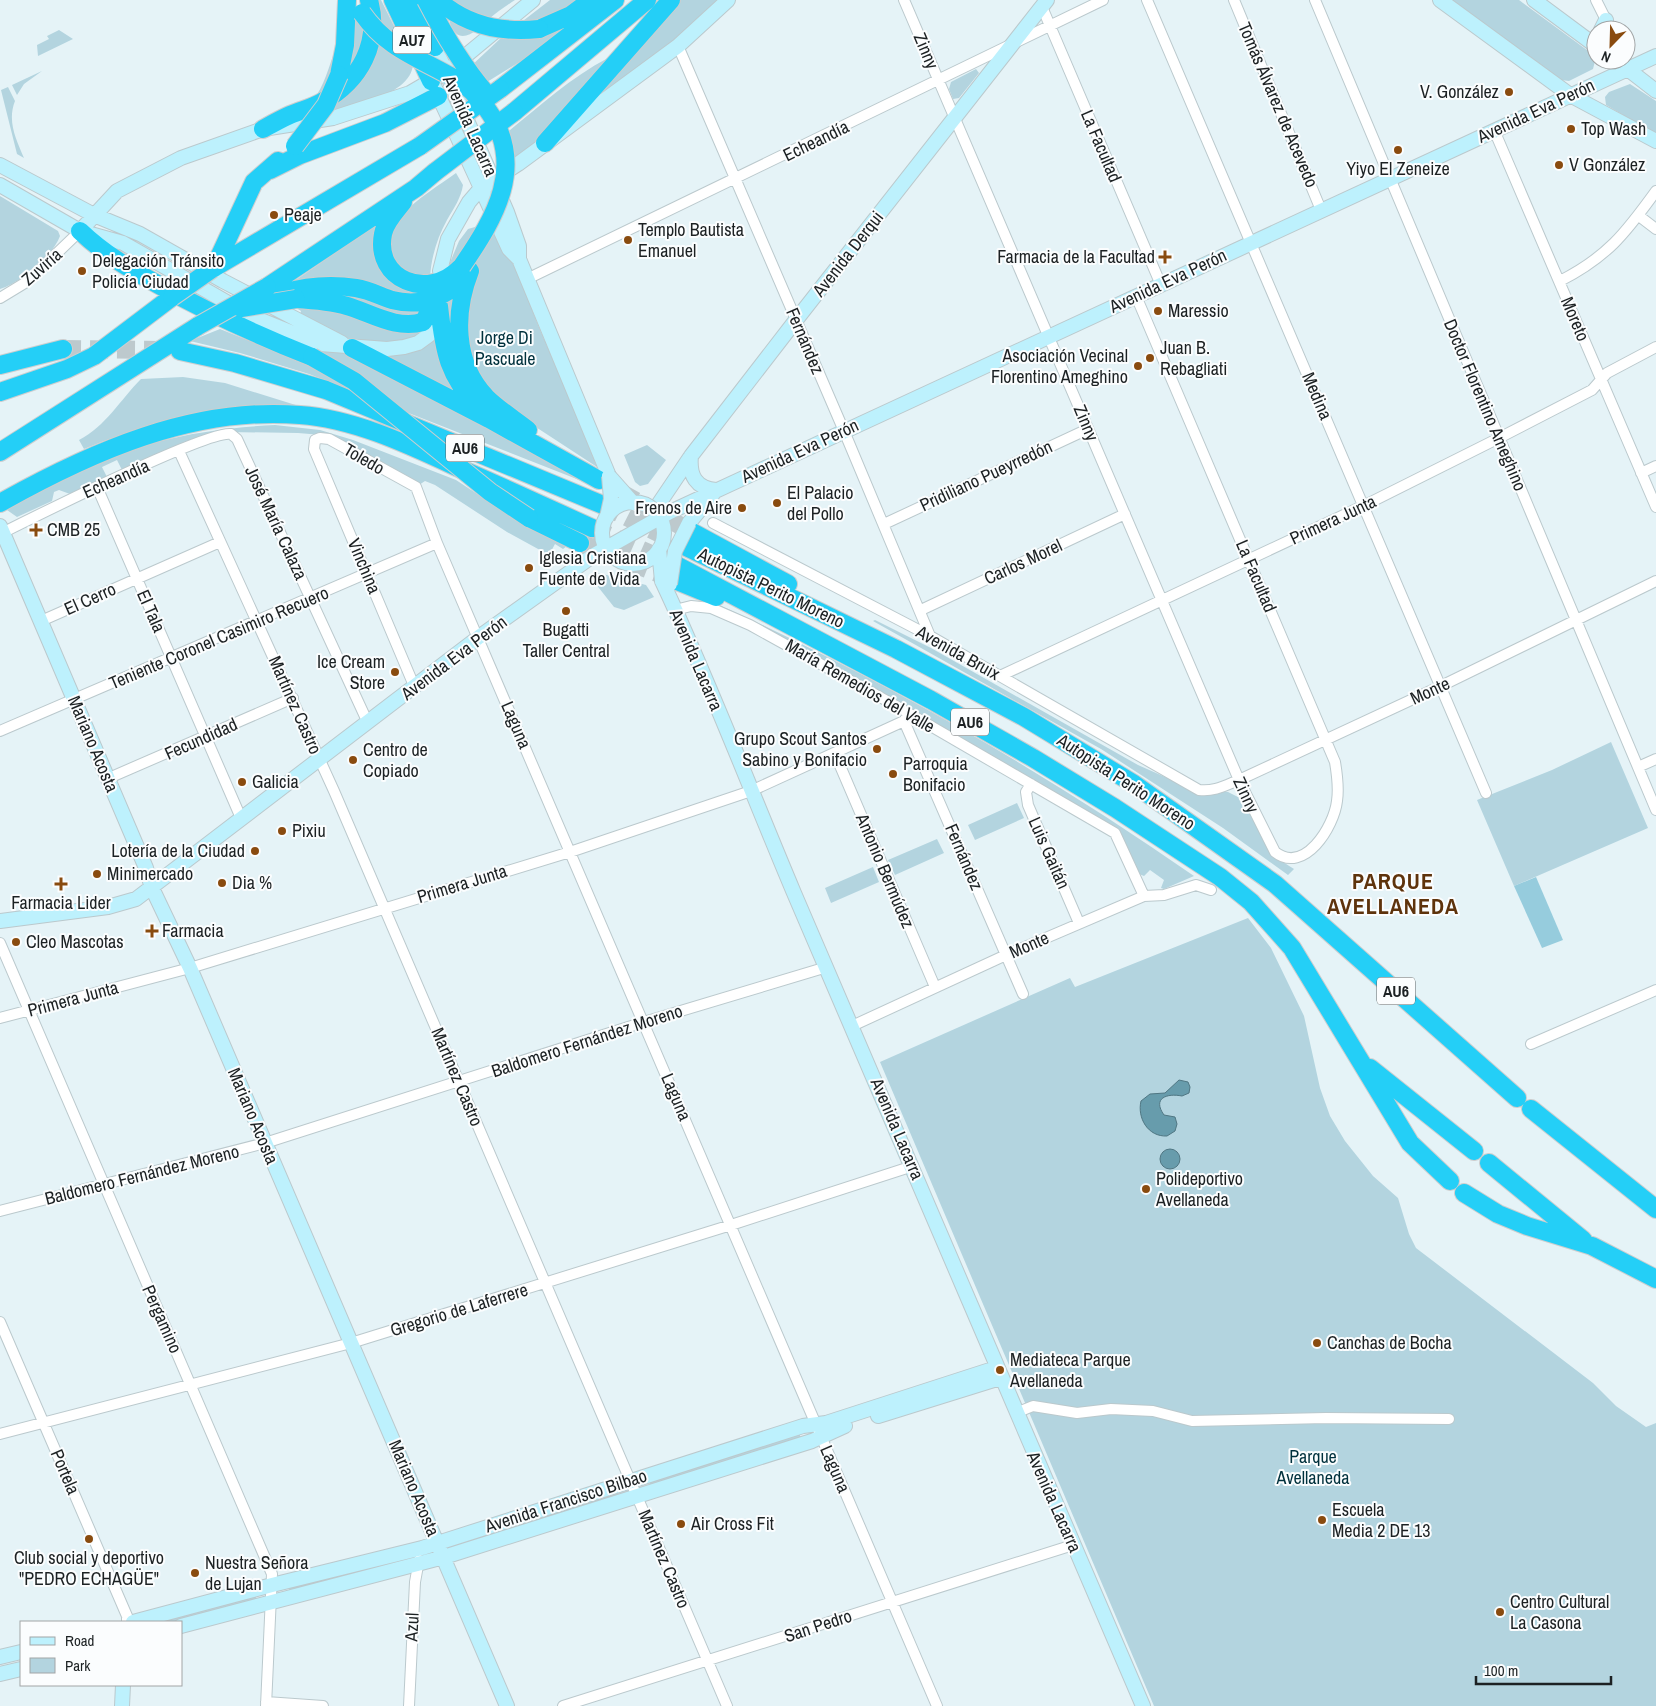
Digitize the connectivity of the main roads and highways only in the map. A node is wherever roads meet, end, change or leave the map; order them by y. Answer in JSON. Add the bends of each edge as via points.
{"nodes":[{"id":1,"x":347,"y":0,"type":"edge"},
{"id":2,"x":354,"y":0,"type":"edge"},
{"id":3,"x":369,"y":0,"type":"edge"},
{"id":4,"x":393,"y":0,"type":"edge"},
{"id":5,"x":406,"y":0,"type":"edge"},
{"id":6,"x":426,"y":0,"type":"edge"},
{"id":7,"x":439,"y":0,"type":"edge"},
{"id":8,"x":591,"y":0,"type":"edge"},
{"id":9,"x":615,"y":0,"type":"edge"},
{"id":10,"x":647,"y":0,"type":"edge"},
{"id":11,"x":671,"y":0,"type":"edge"},
{"id":12,"x":442,"y":43,"type":"road end"},
{"id":13,"x":263,"y":129,"type":"road end"},
{"id":14,"x":545,"y":144,"type":"road end"},
{"id":15,"x":270,"y":170,"type":"junction"},
{"id":16,"x":416,"y":188,"type":"junction"},
{"id":17,"x":80,"y":231,"type":"road end"},
{"id":18,"x":213,"y":268,"type":"junction"},
{"id":19,"x":468,"y":269,"type":"junction"},
{"id":20,"x":282,"y":293,"type":"junction"},
{"id":21,"x":226,"y":311,"type":"junction"},
{"id":22,"x":352,"y":348,"type":"road end"},
{"id":23,"x":63,"y":349,"type":"tunnel mouth"},
{"id":24,"x":180,"y":351,"type":"tunnel mouth"},
{"id":25,"x":0,"y":364,"type":"edge"},
{"id":26,"x":0,"y":392,"type":"edge"},
{"id":27,"x":489,"y":419,"type":"junction"},
{"id":28,"x":0,"y":452,"type":"edge"},
{"id":29,"x":572,"y":464,"type":"junction"},
{"id":30,"x":604,"y":478,"type":"road end"},
{"id":31,"x":2,"y":502,"type":"edge"},
{"id":32,"x":605,"y":511,"type":"tunnel mouth"},
{"id":33,"x":592,"y":528,"type":"tunnel mouth"},
{"id":34,"x":687,"y":533,"type":"tunnel mouth"},
{"id":35,"x":580,"y":543,"type":"tunnel mouth"},
{"id":36,"x":671,"y":578,"type":"tunnel mouth"},
{"id":37,"x":1360,"y":1060,"type":"junction"},
{"id":38,"x":1517,"y":1098,"type":"dead end"},
{"id":39,"x":1532,"y":1109,"type":"dead end"},
{"id":40,"x":1474,"y":1151,"type":"dead end"},
{"id":41,"x":1488,"y":1163,"type":"dead end"},
{"id":42,"x":1450,"y":1181,"type":"dead end"},
{"id":43,"x":1464,"y":1192,"type":"dead end"},
{"id":44,"x":1656,"y":1209,"type":"edge"},
{"id":45,"x":1592,"y":1246,"type":"junction"},
{"id":46,"x":1656,"y":1279,"type":"edge"}],
"edges":[{"from":1,"to":15,"type":"highway","bridge":true,"via":[[346,45],[339,75],[326,105],[296,146]]},
{"from":2,"to":19,"type":"highway","bridge":true,"via":[[372,28],[390,44],[471,90],[498,129],[505,158],[504,182]]},
{"from":3,"to":13,"type":"highway","via":[[372,40],[359,71],[324,102]]},
{"from":4,"to":15,"type":"highway","number":"AU7","via":[[438,83],[385,123],[300,155]]},
{"from":5,"to":12,"type":"highway","number":"AU7","via":[[421,27]]},
{"from":6,"to":19,"type":"highway","bridge":true,"via":[[461,62],[500,113],[513,150],[513,182],[502,221]]},
{"from":7,"to":8,"type":"highway","bridge":true,"via":[[457,15],[489,28],[512,31],[539,28],[571,15]]},
{"from":9,"to":18,"type":"highway","bridge":true,"via":[[568,39],[420,146]]},
{"from":10,"to":16,"type":"highway","bridge":true,"via":[[514,112]]},
{"from":11,"to":14,"type":"highway"},
{"from":15,"to":18,"type":"highway","via":[[254,182]]},
{"from":16,"to":19,"type":"highway","via":[[383,233],[382,247],[392,269],[402,278],[419,285],[430,285]]},
{"from":16,"to":20,"type":"highway"},
{"from":17,"to":35,"type":"highway","bridge":true,"via":[[115,260],[182,298],[239,328],[312,357],[354,381],[490,492],[529,518]]},
{"from":18,"to":26,"type":"highway","bridge":true,"via":[[94,356]]},
{"from":19,"to":20,"type":"highway","via":[[451,290],[436,299],[424,301],[402,302],[366,290],[332,286]]},
{"from":19,"to":29,"type":"highway","via":[[459,305],[459,331],[461,349],[475,381],[485,396]]},
{"from":20,"to":21,"type":"highway","bridge":true},
{"from":20,"to":21,"type":"highway","bridge":true,"via":[[253,305]]},
{"from":20,"to":27,"type":"highway","via":[[332,302],[405,324],[423,322],[437,307],[447,360],[461,388]]},
{"from":21,"to":28,"type":"highway","bridge":true},
{"from":22,"to":27,"type":"highway"},
{"from":23,"to":25,"type":"highway"},
{"from":24,"to":32,"type":"highway","number":"AU6","via":[[235,363],[326,390]]},
{"from":27,"to":29,"type":"highway"},
{"from":29,"to":30,"type":"highway"},
{"from":31,"to":33,"type":"highway","number":"AU6","via":[[73,464],[173,427],[217,418],[302,415],[342,423],[410,446]]},
{"from":34,"to":38,"type":"highway","name":"Autopista Perito Moreno","number":"AU6","via":[[787,583],[896,649],[1024,717],[1134,784],[1275,884]]},
{"from":36,"to":37,"type":"highway","name":"Autopista Perito Moreno","number":"AU6","via":[[802,632],[1033,758],[1220,878],[1250,902],[1292,948]]},
{"from":37,"to":40,"type":"highway","name":"Autopista Perito Moreno","number":"AU6"},
{"from":37,"to":42,"type":"highway","name":"Autopista Perito Moreno","number":"AU6","via":[[1410,1143]]},
{"from":39,"to":44,"type":"highway"},
{"from":41,"to":45,"type":"highway"},
{"from":43,"to":45,"type":"highway","via":[[1498,1214]]},
{"from":45,"to":46,"type":"highway"}]}
